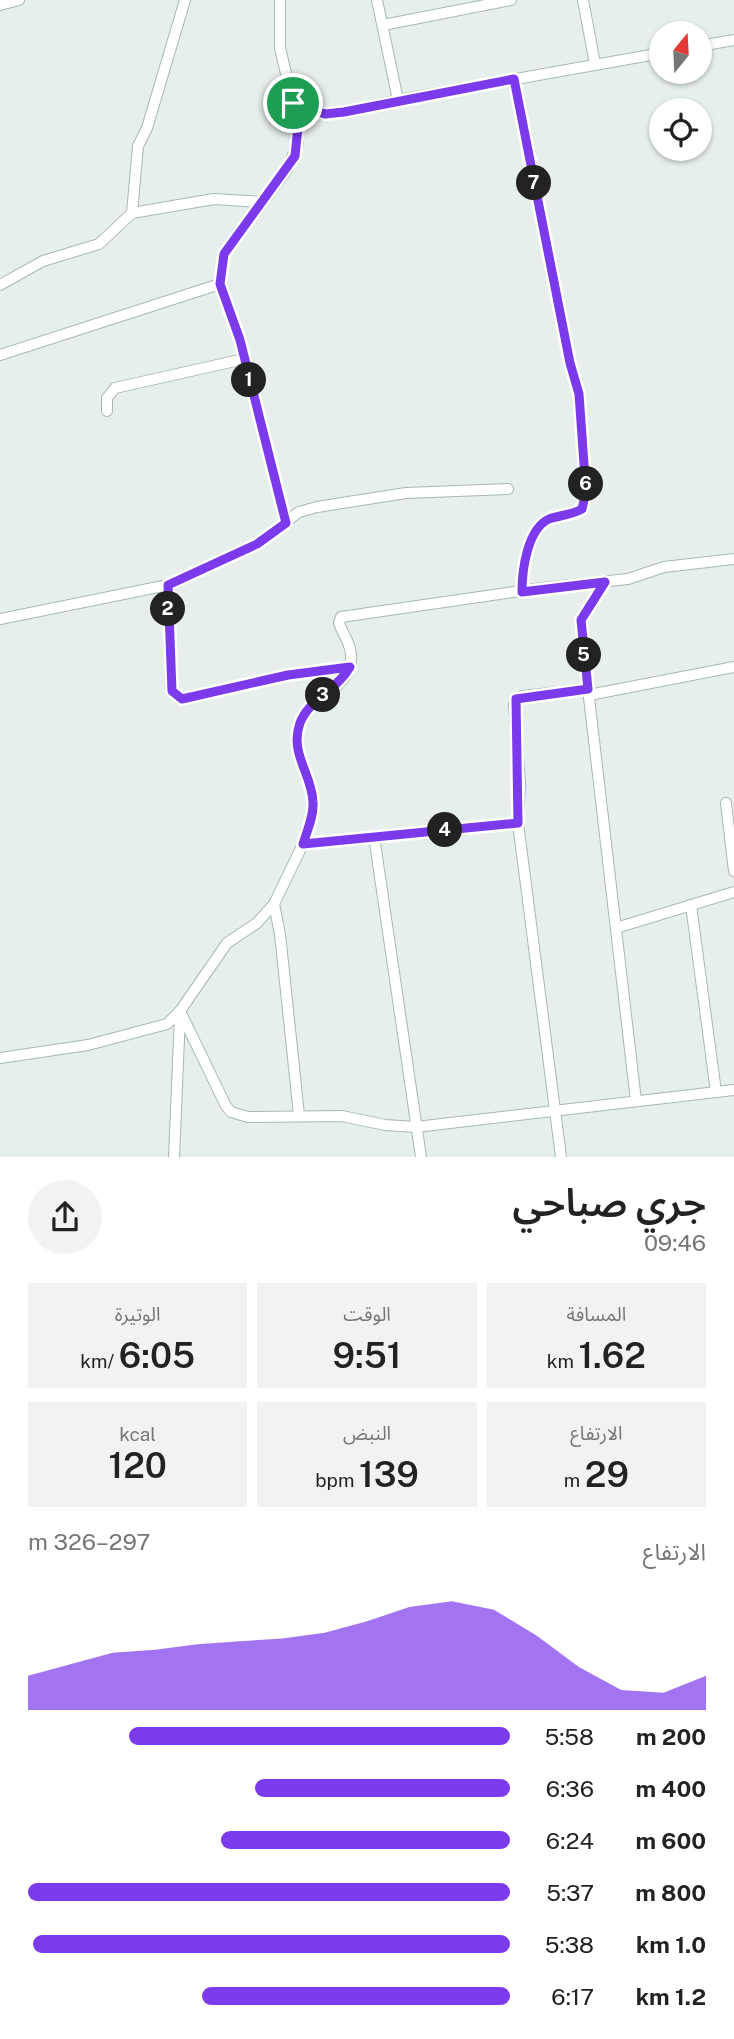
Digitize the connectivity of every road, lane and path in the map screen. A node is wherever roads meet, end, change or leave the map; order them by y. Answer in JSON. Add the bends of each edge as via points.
{"nodes":[{"id":1,"x":19,"y":0,"type":"edge"},
{"id":2,"x":185,"y":0,"type":"edge"},
{"id":3,"x":280,"y":0,"type":"edge"},
{"id":4,"x":377,"y":0,"type":"edge"},
{"id":5,"x":511,"y":0,"type":"edge"},
{"id":6,"x":583,"y":0,"type":"edge"},
{"id":7,"x":0,"y":5,"type":"edge"},
{"id":8,"x":383,"y":25,"type":"junction"},
{"id":9,"x":734,"y":40,"type":"edge"},
{"id":10,"x":712,"y":44,"type":"edge"},
{"id":11,"x":649,"y":55,"type":"edge"},
{"id":12,"x":595,"y":64,"type":"junction"},
{"id":13,"x":514,"y":79,"type":"junction"},
{"id":14,"x":398,"y":100,"type":"junction"},
{"id":15,"x":293,"y":103,"type":"junction"},
{"id":16,"x":262,"y":202,"type":"junction"},
{"id":17,"x":132,"y":213,"type":"junction"},
{"id":18,"x":220,"y":284,"type":"junction"},
{"id":19,"x":0,"y":285,"type":"edge"},
{"id":20,"x":0,"y":355,"type":"edge"},
{"id":21,"x":244,"y":359,"type":"junction"},
{"id":22,"x":107,"y":411,"type":"dead end"},
{"id":23,"x":508,"y":489,"type":"dead end"},
{"id":24,"x":286,"y":523,"type":"junction"},
{"id":25,"x":734,"y":559,"type":"edge"},
{"id":26,"x":605,"y":582,"type":"junction"},
{"id":27,"x":168,"y":585,"type":"junction"},
{"id":28,"x":522,"y":592,"type":"junction"},
{"id":29,"x":0,"y":618,"type":"edge"},
{"id":30,"x":350,"y":667,"type":"junction"},
{"id":31,"x":734,"y":667,"type":"edge"},
{"id":32,"x":589,"y":692,"type":"junction"},
{"id":33,"x":726,"y":803,"type":"dead end"},
{"id":34,"x":518,"y":823,"type":"junction"},
{"id":35,"x":374,"y":836,"type":"junction"},
{"id":36,"x":303,"y":844,"type":"junction"},
{"id":37,"x":734,"y":871,"type":"edge"},
{"id":38,"x":734,"y":892,"type":"edge"},
{"id":39,"x":274,"y":904,"type":"junction"},
{"id":40,"x":691,"y":905,"type":"junction"},
{"id":41,"x":616,"y":928,"type":"junction"},
{"id":42,"x":180,"y":1011,"type":"junction"},
{"id":43,"x":0,"y":1058,"type":"edge"},
{"id":44,"x":734,"y":1090,"type":"edge"},
{"id":45,"x":716,"y":1092,"type":"junction"},
{"id":46,"x":636,"y":1101,"type":"junction"},
{"id":47,"x":554,"y":1111,"type":"junction"},
{"id":48,"x":299,"y":1115,"type":"junction"},
{"id":49,"x":416,"y":1127,"type":"junction"},
{"id":50,"x":174,"y":1157,"type":"edge"},
{"id":51,"x":421,"y":1157,"type":"edge"},
{"id":52,"x":561,"y":1157,"type":"edge"}],
"edges":[{"from":1,"to":7,"type":"street"},
{"from":2,"to":17,"type":"street","via":[[138,146]]},
{"from":3,"to":15,"type":"street","via":[[280,48]]},
{"from":4,"to":8,"type":"street"},
{"from":5,"to":8,"type":"street"},
{"from":6,"to":12,"type":"street"},
{"from":8,"to":14,"type":"street"},
{"from":9,"to":10,"type":"street"},
{"from":11,"to":12,"type":"street"},
{"from":12,"to":13,"type":"street"},
{"from":13,"to":14,"type":"street"},
{"from":13,"to":28,"type":"street","via":[[570,363],[578,384],[586,492],[582,509],[541,525],[525,556]]},
{"from":14,"to":15,"type":"street","via":[[325,114]]},
{"from":15,"to":16,"type":"street","via":[[298,127],[295,156]]},
{"from":16,"to":17,"type":"street","via":[[214,199]]},
{"from":16,"to":18,"type":"street","via":[[224,254]]},
{"from":17,"to":19,"type":"street","via":[[99,244],[43,261]]},
{"from":18,"to":20,"type":"street"},
{"from":18,"to":21,"type":"street"},
{"from":21,"to":22,"type":"street","via":[[115,388],[107,398]]},
{"from":21,"to":24,"type":"street"},
{"from":23,"to":24,"type":"street","via":[[357,500],[308,510]]},
{"from":24,"to":27,"type":"street","via":[[257,544]]},
{"from":25,"to":26,"type":"street","via":[[664,567],[635,578]]},
{"from":26,"to":28,"type":"street"},
{"from":26,"to":32,"type":"street","via":[[581,620]]},
{"from":27,"to":29,"type":"street"},
{"from":27,"to":30,"type":"street","via":[[175,696],[182,699],[288,675]]},
{"from":28,"to":30,"type":"street","via":[[346,615],[340,623],[349,643]]},
{"from":30,"to":36,"type":"street","via":[[342,681],[307,710],[300,724],[297,750],[313,800]]},
{"from":31,"to":32,"type":"street","via":[[664,683]]},
{"from":32,"to":34,"type":"street","via":[[516,699]]},
{"from":32,"to":41,"type":"street"},
{"from":33,"to":37,"type":"street"},
{"from":34,"to":35,"type":"street"},
{"from":34,"to":47,"type":"street"},
{"from":35,"to":36,"type":"street"},
{"from":35,"to":49,"type":"street"},
{"from":36,"to":39,"type":"street"},
{"from":38,"to":40,"type":"street"},
{"from":39,"to":42,"type":"street","via":[[257,923],[227,943]]},
{"from":39,"to":48,"type":"street"},
{"from":40,"to":41,"type":"street"},
{"from":40,"to":45,"type":"street"},
{"from":41,"to":46,"type":"street"},
{"from":42,"to":43,"type":"street","via":[[167,1024],[125,1037]]},
{"from":42,"to":48,"type":"street","via":[[231,1112],[261,1119]]},
{"from":42,"to":50,"type":"street"},
{"from":44,"to":45,"type":"street"},
{"from":45,"to":46,"type":"street"},
{"from":46,"to":47,"type":"street"},
{"from":47,"to":49,"type":"street"},
{"from":47,"to":52,"type":"street"},
{"from":48,"to":49,"type":"street"},
{"from":49,"to":51,"type":"street"}]}
